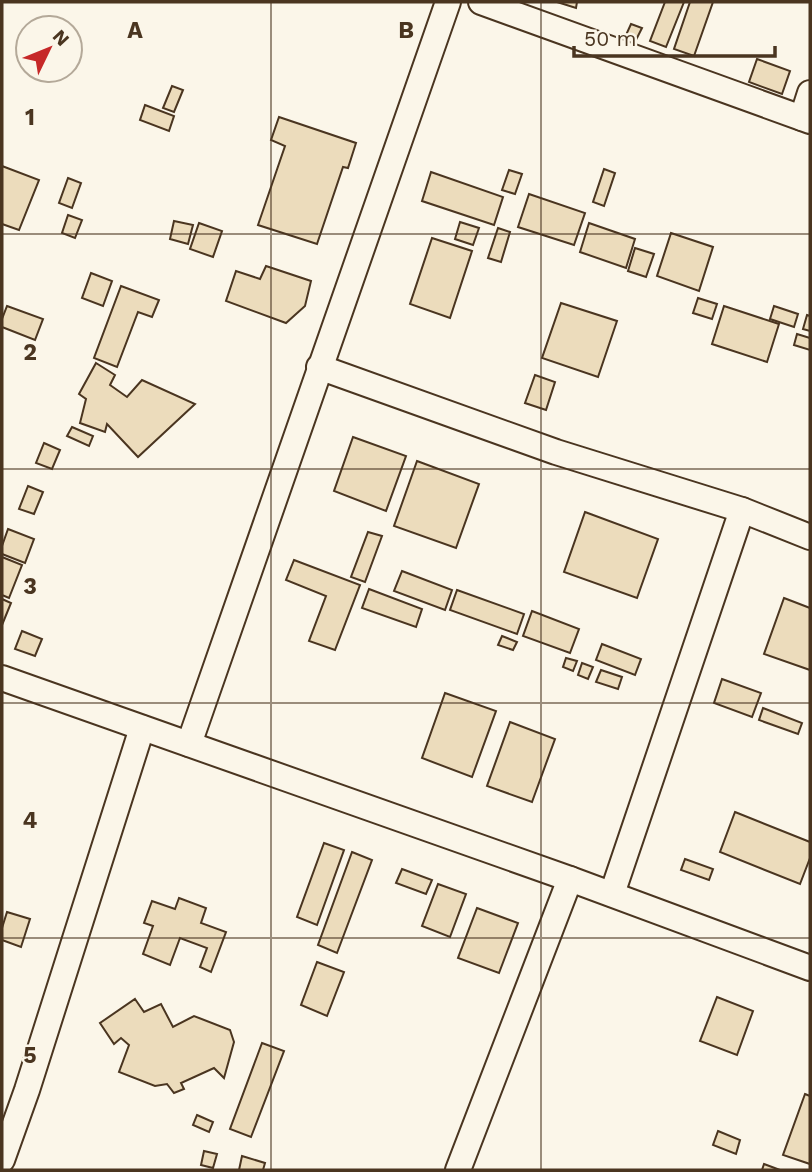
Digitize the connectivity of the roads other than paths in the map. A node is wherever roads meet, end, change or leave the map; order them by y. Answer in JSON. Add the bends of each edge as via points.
{"nodes":[{"id":1,"x":447,"y":2,"type":"edge"},
{"id":2,"x":481,"y":2,"type":"edge"},
{"id":3,"x":810,"y":93,"type":"edge"},
{"id":4,"x":806,"y":120,"type":"edge"},
{"id":5,"x":319,"y":367,"type":"junction"},
{"id":6,"x":742,"y":510,"type":"junction"},
{"id":7,"x":810,"y":537,"type":"edge"},
{"id":8,"x":2,"y":678,"type":"edge"},
{"id":9,"x":142,"y":728,"type":"junction"},
{"id":10,"x":189,"y":744,"type":"junction"},
{"id":11,"x":570,"y":879,"type":"junction"},
{"id":12,"x":612,"y":894,"type":"junction"},
{"id":13,"x":810,"y":968,"type":"edge"},
{"id":14,"x":2,"y":1160,"type":"edge"},
{"id":15,"x":458,"y":1170,"type":"edge"}],
"edges":[{"from":1,"to":5,"type":"street"},
{"from":2,"to":4,"type":"street"},
{"from":3,"to":4,"type":"street"},
{"from":5,"to":6,"type":"street","via":[[556,452]]},
{"from":5,"to":10,"type":"street"},
{"from":6,"to":7,"type":"street"},
{"from":6,"to":12,"type":"street"},
{"from":8,"to":9,"type":"street"},
{"from":9,"to":10,"type":"street"},
{"from":9,"to":14,"type":"street"},
{"from":10,"to":11,"type":"street"},
{"from":11,"to":12,"type":"street"},
{"from":11,"to":15,"type":"street"},
{"from":12,"to":13,"type":"street"}]}
